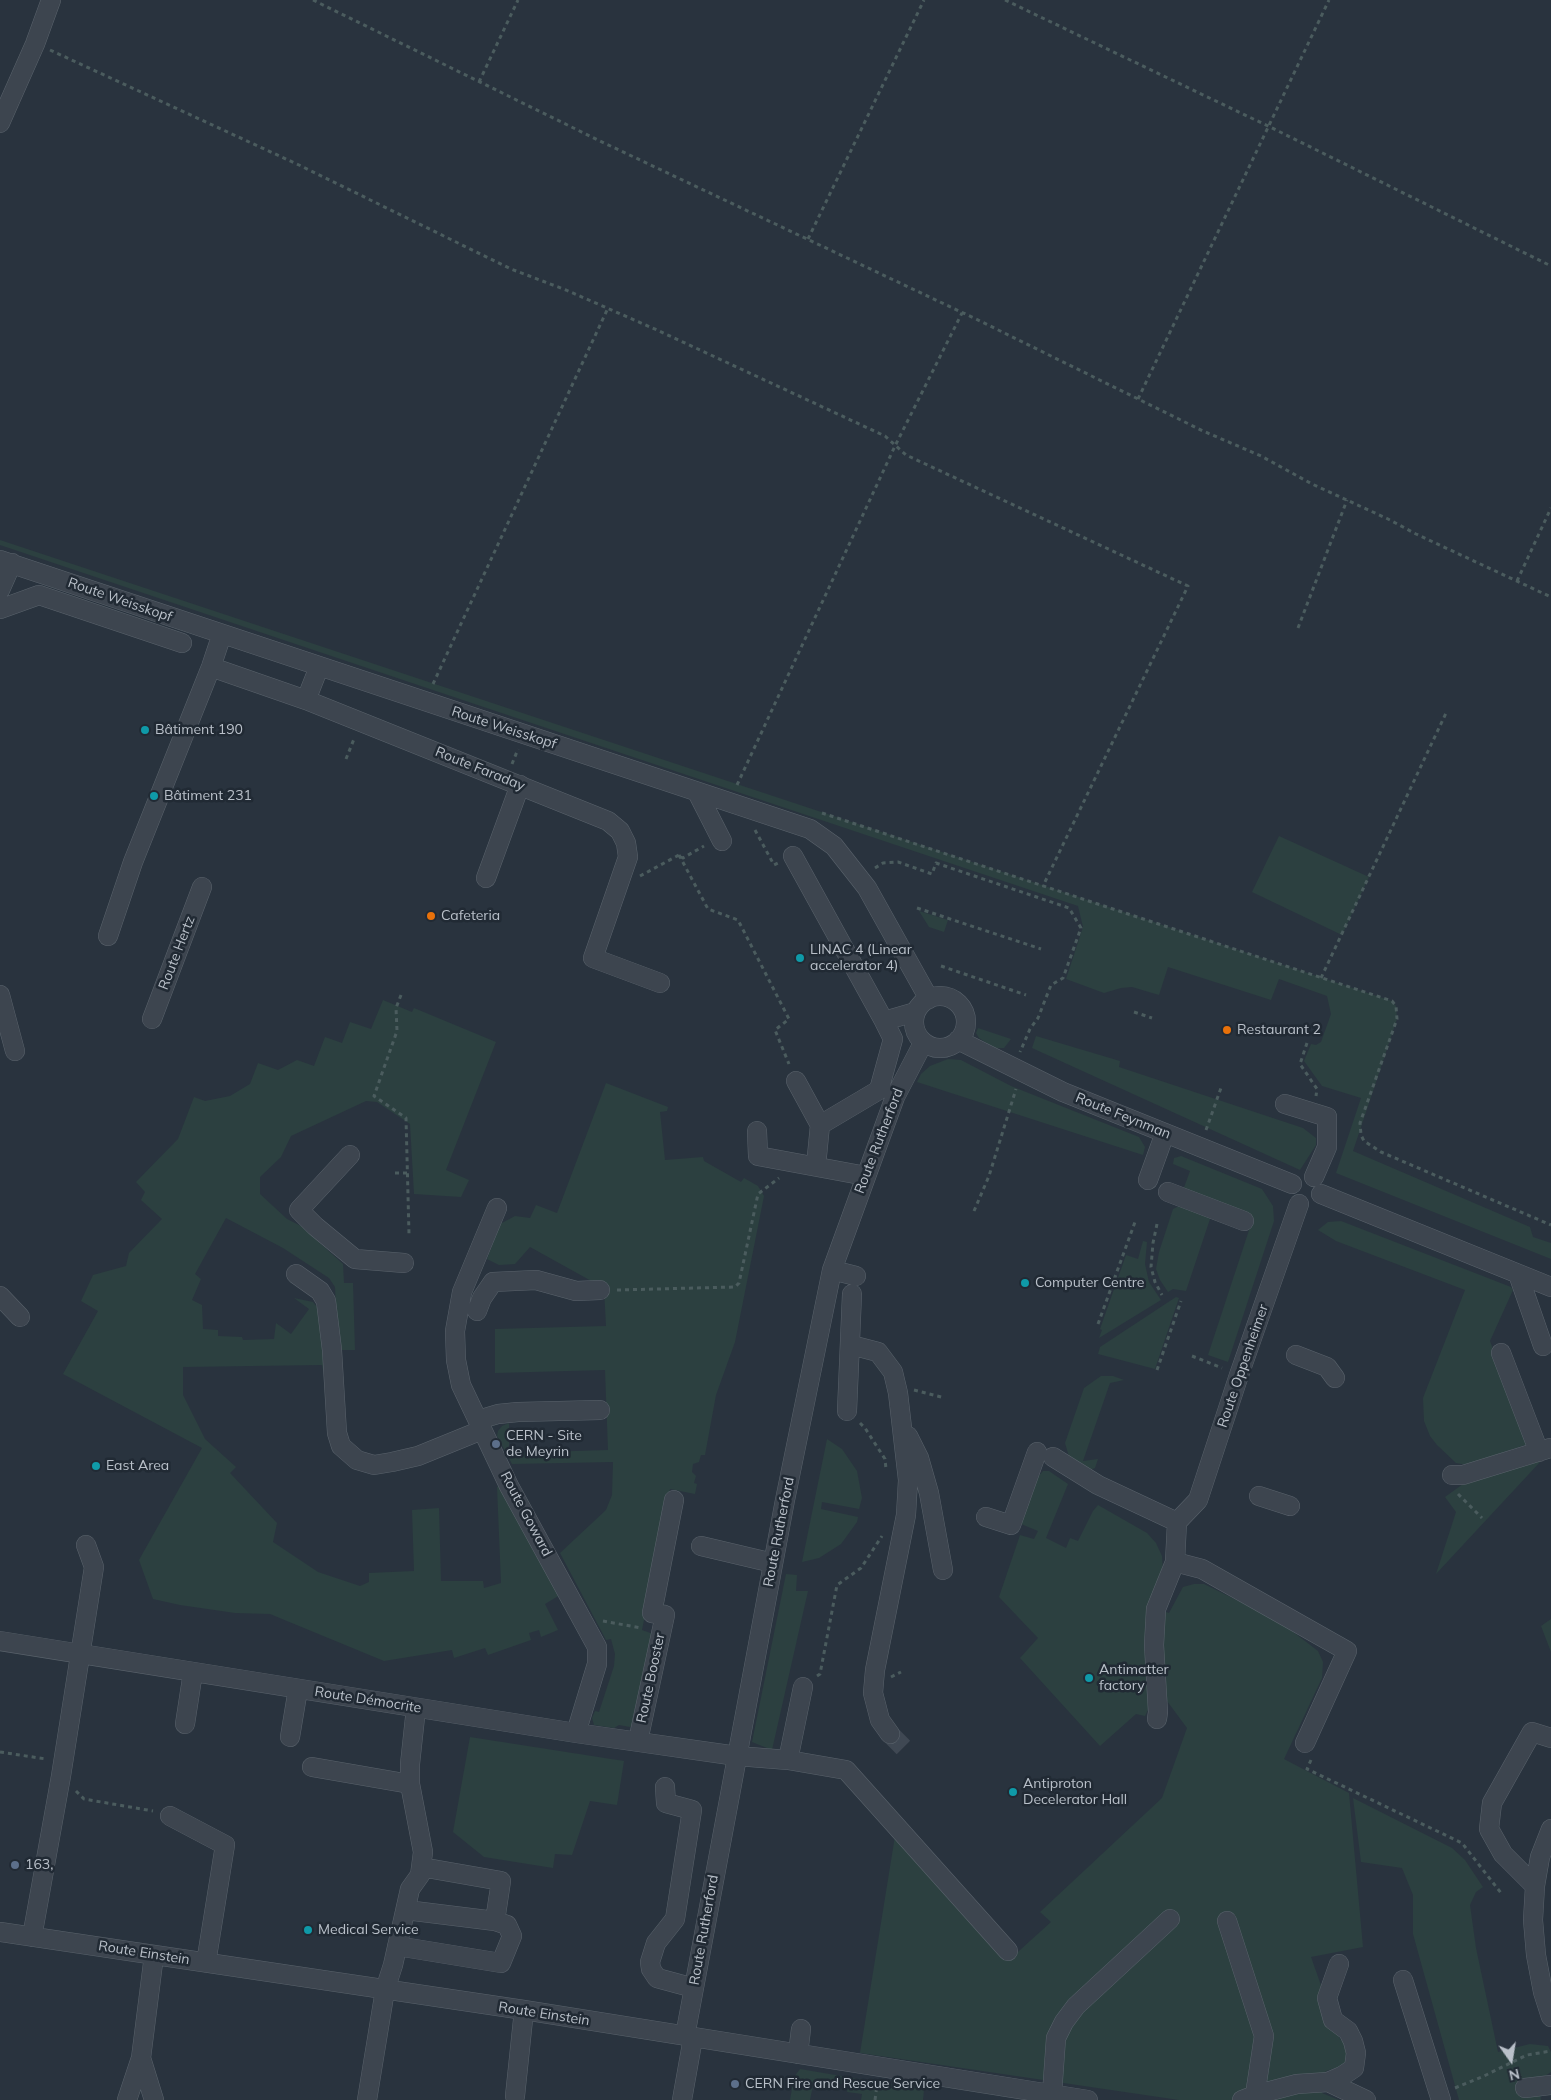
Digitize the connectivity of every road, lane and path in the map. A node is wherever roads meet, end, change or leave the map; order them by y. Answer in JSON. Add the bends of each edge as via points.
{"nodes":[{"id":1,"x":51,"y":0,"type":"edge"},
{"id":2,"x":313,"y":0,"type":"edge"},
{"id":3,"x":518,"y":0,"type":"edge"},
{"id":4,"x":924,"y":0,"type":"edge"},
{"id":5,"x":1005,"y":0,"type":"edge"},
{"id":6,"x":1329,"y":0,"type":"edge"},
{"id":7,"x":65,"y":57,"type":"dead end"},
{"id":8,"x":479,"y":82,"type":"junction"},
{"id":9,"x":0,"y":123,"type":"edge"},
{"id":10,"x":1268,"y":126,"type":"junction"},
{"id":11,"x":808,"y":239,"type":"junction"},
{"id":12,"x":1551,"y":266,"type":"edge"},
{"id":13,"x":608,"y":308,"type":"junction"},
{"id":14,"x":962,"y":313,"type":"junction"},
{"id":15,"x":1138,"y":399,"type":"junction"},
{"id":16,"x":894,"y":446,"type":"junction"},
{"id":17,"x":1347,"y":500,"type":"junction"},
{"id":18,"x":1551,"y":508,"type":"edge"},
{"id":19,"x":6,"y":562,"type":"edge"},
{"id":20,"x":1517,"y":581,"type":"junction"},
{"id":21,"x":0,"y":590,"type":"edge"},
{"id":22,"x":1551,"y":597,"type":"edge"},
{"id":23,"x":0,"y":609,"type":"edge"},
{"id":24,"x":1298,"y":628,"type":"dead end"},
{"id":25,"x":222,"y":634,"type":"junction"},
{"id":26,"x":182,"y":643,"type":"dead end"},
{"id":27,"x":211,"y":667,"type":"junction"},
{"id":28,"x":319,"y":667,"type":"junction"},
{"id":29,"x":433,"y":684,"type":"dead end"},
{"id":30,"x":306,"y":700,"type":"junction"},
{"id":31,"x":1447,"y":711,"type":"dead end"},
{"id":32,"x":524,"y":734,"type":"junction"},
{"id":33,"x":513,"y":782,"type":"junction"},
{"id":34,"x":737,"y":785,"type":"dead end"},
{"id":35,"x":697,"y":792,"type":"junction"},
{"id":36,"x":759,"y":836,"type":"dead end"},
{"id":37,"x":721,"y":839,"type":"joint"},
{"id":38,"x":679,"y":855,"type":"junction"},
{"id":39,"x":793,"y":856,"type":"dead end"},
{"id":40,"x":774,"y":865,"type":"dead end"},
{"id":41,"x":871,"y":870,"type":"dead end"},
{"id":42,"x":641,"y":876,"type":"dead end"},
{"id":43,"x":486,"y":878,"type":"dead end"},
{"id":44,"x":202,"y":887,"type":"dead end"},
{"id":45,"x":917,"y":908,"type":"dead end"},
{"id":46,"x":108,"y":936,"type":"dead end"},
{"id":47,"x":1042,"y":949,"type":"dead end"},
{"id":48,"x":940,"y":966,"type":"dead end"},
{"id":49,"x":1321,"y":978,"type":"junction"},
{"id":50,"x":660,"y":983,"type":"dead end"},
{"id":51,"x":0,"y":995,"type":"edge"},
{"id":52,"x":401,"y":995,"type":"dead end"},
{"id":53,"x":1026,"y":995,"type":"dead end"},
{"id":54,"x":929,"y":999,"type":"junction"},
{"id":55,"x":916,"y":1012,"type":"junction"},
{"id":56,"x":1134,"y":1012,"type":"dead end"},
{"id":57,"x":1152,"y":1018,"type":"dead end"},
{"id":58,"x":152,"y":1019,"type":"dead end"},
{"id":59,"x":884,"y":1022,"type":"junction"},
{"id":60,"x":958,"y":1040,"type":"junction"},
{"id":61,"x":1307,"y":1043,"type":"dead end"},
{"id":62,"x":925,"y":1044,"type":"junction"},
{"id":63,"x":15,"y":1051,"type":"dead end"},
{"id":64,"x":1018,"y":1058,"type":"dead end"},
{"id":65,"x":796,"y":1081,"type":"joint"},
{"id":66,"x":1018,"y":1084,"type":"dead end"},
{"id":67,"x":1221,"y":1088,"type":"dead end"},
{"id":68,"x":1285,"y":1104,"type":"dead end"},
{"id":69,"x":1312,"y":1111,"type":"junction"},
{"id":70,"x":820,"y":1125,"type":"junction"},
{"id":71,"x":757,"y":1131,"type":"dead end"},
{"id":72,"x":1165,"y":1133,"type":"junction"},
{"id":73,"x":1200,"y":1147,"type":"junction"},
{"id":74,"x":350,"y":1155,"type":"dead end"},
{"id":75,"x":798,"y":1164,"type":"junction"},
{"id":76,"x":816,"y":1166,"type":"junction"},
{"id":77,"x":395,"y":1173,"type":"dead end"},
{"id":78,"x":408,"y":1173,"type":"junction"},
{"id":79,"x":866,"y":1176,"type":"junction"},
{"id":80,"x":1148,"y":1180,"type":"dead end"},
{"id":81,"x":1292,"y":1184,"type":"junction"},
{"id":82,"x":1318,"y":1186,"type":"junction"},
{"id":83,"x":1168,"y":1192,"type":"dead end"},
{"id":84,"x":1299,"y":1204,"type":"junction"},
{"id":85,"x":497,"y":1208,"type":"dead end"},
{"id":86,"x":974,"y":1211,"type":"dead end"},
{"id":87,"x":1244,"y":1221,"type":"dead end"},
{"id":88,"x":1135,"y":1222,"type":"dead end"},
{"id":89,"x":1157,"y":1224,"type":"dead end"},
{"id":90,"x":1551,"y":1224,"type":"edge"},
{"id":91,"x":409,"y":1234,"type":"dead end"},
{"id":92,"x":404,"y":1263,"type":"dead end"},
{"id":93,"x":832,"y":1270,"type":"junction"},
{"id":94,"x":296,"y":1274,"type":"dead end"},
{"id":95,"x":1518,"y":1274,"type":"junction"},
{"id":96,"x":856,"y":1276,"type":"dead end"},
{"id":97,"x":1551,"y":1287,"type":"edge"},
{"id":98,"x":609,"y":1290,"type":"joint"},
{"id":99,"x":852,"y":1294,"type":"dead end"},
{"id":100,"x":1162,"y":1295,"type":"dead end"},
{"id":101,"x":0,"y":1296,"type":"edge"},
{"id":102,"x":1181,"y":1301,"type":"dead end"},
{"id":103,"x":477,"y":1311,"type":"dead end"},
{"id":104,"x":20,"y":1317,"type":"dead end"},
{"id":105,"x":1098,"y":1324,"type":"dead end"},
{"id":106,"x":850,"y":1346,"type":"junction"},
{"id":107,"x":1543,"y":1346,"type":"dead end"},
{"id":108,"x":1501,"y":1353,"type":"dead end"},
{"id":109,"x":1296,"y":1355,"type":"dead end"},
{"id":110,"x":1192,"y":1356,"type":"dead end"},
{"id":111,"x":1158,"y":1370,"type":"dead end"},
{"id":112,"x":1239,"y":1375,"type":"junction"},
{"id":113,"x":1335,"y":1378,"type":"dead end"},
{"id":114,"x":898,"y":1393,"type":"junction"},
{"id":115,"x":944,"y":1398,"type":"dead end"},
{"id":116,"x":600,"y":1410,"type":"dead end"},
{"id":117,"x":846,"y":1411,"type":"joint"},
{"id":118,"x":900,"y":1421,"type":"junction"},
{"id":119,"x":480,"y":1425,"type":"junction"},
{"id":120,"x":1545,"y":1450,"type":"edge"},
{"id":121,"x":886,"y":1470,"type":"dead end"},
{"id":122,"x":1452,"y":1475,"type":"joint"},
{"id":123,"x":1259,"y":1496,"type":"dead end"},
{"id":124,"x":674,"y":1500,"type":"dead end"},
{"id":125,"x":1290,"y":1506,"type":"dead end"},
{"id":126,"x":986,"y":1516,"type":"dead end"},
{"id":127,"x":1482,"y":1518,"type":"dead end"},
{"id":128,"x":1177,"y":1522,"type":"junction"},
{"id":129,"x":883,"y":1535,"type":"dead end"},
{"id":130,"x":86,"y":1545,"type":"dead end"},
{"id":131,"x":701,"y":1546,"type":"dead end"},
{"id":132,"x":1175,"y":1562,"type":"junction"},
{"id":133,"x":773,"y":1563,"type":"junction"},
{"id":134,"x":943,"y":1570,"type":"dead end"},
{"id":135,"x":607,"y":1622,"type":"dead end"},
{"id":136,"x":640,"y":1628,"type":"dead end"},
{"id":137,"x":0,"y":1641,"type":"edge"},
{"id":138,"x":80,"y":1654,"type":"junction"},
{"id":139,"x":193,"y":1672,"type":"junction"},
{"id":140,"x":803,"y":1686,"type":"joint"},
{"id":141,"x":298,"y":1689,"type":"junction"},
{"id":142,"x":416,"y":1708,"type":"junction"},
{"id":143,"x":1157,"y":1719,"type":"dead end"},
{"id":144,"x":185,"y":1724,"type":"dead end"},
{"id":145,"x":576,"y":1733,"type":"junction"},
{"id":146,"x":890,"y":1734,"type":"tunnel mouth"},
{"id":147,"x":290,"y":1737,"type":"dead end"},
{"id":148,"x":1551,"y":1738,"type":"edge"},
{"id":149,"x":638,"y":1741,"type":"junction"},
{"id":150,"x":1305,"y":1743,"type":"dead end"},
{"id":151,"x":0,"y":1752,"type":"edge"},
{"id":152,"x":737,"y":1756,"type":"junction"},
{"id":153,"x":788,"y":1760,"type":"junction"},
{"id":154,"x":312,"y":1767,"type":"dead end"},
{"id":155,"x":1307,"y":1769,"type":"dead end"},
{"id":156,"x":61,"y":1776,"type":"junction"},
{"id":157,"x":410,"y":1784,"type":"junction"},
{"id":158,"x":665,"y":1787,"type":"dead end"},
{"id":159,"x":150,"y":1810,"type":"dead end"},
{"id":160,"x":170,"y":1816,"type":"dead end"},
{"id":161,"x":1551,"y":1829,"type":"edge"},
{"id":162,"x":421,"y":1867,"type":"junction"},
{"id":163,"x":1535,"y":1886,"type":"junction"},
{"id":164,"x":1501,"y":1893,"type":"dead end"},
{"id":165,"x":406,"y":1910,"type":"junction"},
{"id":166,"x":1170,"y":1919,"type":"dead end"},
{"id":167,"x":495,"y":1921,"type":"junction"},
{"id":168,"x":1227,"y":1921,"type":"dead end"},
{"id":169,"x":0,"y":1932,"type":"edge"},
{"id":170,"x":32,"y":1937,"type":"junction"},
{"id":171,"x":397,"y":1946,"type":"junction"},
{"id":172,"x":1008,"y":1951,"type":"dead end"},
{"id":173,"x":154,"y":1954,"type":"junction"},
{"id":174,"x":206,"y":1963,"type":"junction"},
{"id":175,"x":1339,"y":1964,"type":"dead end"},
{"id":176,"x":1403,"y":1980,"type":"dead end"},
{"id":177,"x":694,"y":1988,"type":"junction"},
{"id":178,"x":385,"y":1990,"type":"junction"},
{"id":179,"x":524,"y":2010,"type":"junction"},
{"id":180,"x":1551,"y":2017,"type":"edge"},
{"id":181,"x":801,"y":2029,"type":"dead end"},
{"id":182,"x":689,"y":2037,"type":"junction"},
{"id":183,"x":1551,"y":2051,"type":"edge"},
{"id":184,"x":798,"y":2054,"type":"junction"},
{"id":185,"x":141,"y":2058,"type":"junction"},
{"id":186,"x":1328,"y":2082,"type":"junction"},
{"id":187,"x":1551,"y":2085,"type":"edge"},
{"id":188,"x":1525,"y":2088,"type":"dead end"},
{"id":189,"x":1052,"y":2094,"type":"junction"},
{"id":190,"x":515,"y":2096,"type":"dead end"},
{"id":191,"x":1248,"y":2097,"type":"edge"},
{"id":192,"x":1441,"y":2097,"type":"edge"},
{"id":193,"x":127,"y":2100,"type":"edge"},
{"id":194,"x":154,"y":2100,"type":"edge"},
{"id":195,"x":366,"y":2100,"type":"edge"},
{"id":196,"x":682,"y":2100,"type":"edge"},
{"id":197,"x":1088,"y":2100,"type":"edge"},
{"id":198,"x":1366,"y":2100,"type":"edge"}],
"edges":[{"from":1,"to":9,"type":"street"},
{"from":2,"to":8,"type":"path"},
{"from":3,"to":8,"type":"path"},
{"from":4,"to":11,"type":"path"},
{"from":5,"to":10,"type":"path"},
{"from":6,"to":10,"type":"path"},
{"from":7,"to":13,"type":"path","via":[[511,268]]},
{"from":8,"to":11,"type":"path"},
{"from":10,"to":12,"type":"path"},
{"from":10,"to":15,"type":"path"},
{"from":11,"to":14,"type":"path"},
{"from":13,"to":16,"type":"path","via":[[885,436]]},
{"from":13,"to":29,"type":"path"},
{"from":14,"to":15,"type":"path"},
{"from":14,"to":16,"type":"path"},
{"from":15,"to":17,"type":"path"},
{"from":16,"to":34,"type":"path"},
{"from":16,"to":49,"type":"path","via":[[906,455],[1188,586],[1043,886]]},
{"from":17,"to":20,"type":"path"},
{"from":17,"to":24,"type":"path"},
{"from":18,"to":20,"type":"path"},
{"from":19,"to":21,"type":"street"},
{"from":19,"to":25,"type":"street","name":"Route Weisskopf"},
{"from":20,"to":22,"type":"path"},
{"from":23,"to":26,"type":"street","via":[[38,595]]},
{"from":25,"to":27,"type":"street"},
{"from":25,"to":28,"type":"street","name":"Route Weisskopf"},
{"from":27,"to":30,"type":"street","name":"Route Faraday"},
{"from":27,"to":46,"type":"street"},
{"from":28,"to":30,"type":"street"},
{"from":28,"to":32,"type":"street","name":"Route Weisskopf"},
{"from":30,"to":33,"type":"street","name":"Route Faraday"},
{"from":31,"to":49,"type":"path"},
{"from":32,"to":33,"type":"path"},
{"from":32,"to":35,"type":"street","name":"Route Weisskopf"},
{"from":33,"to":43,"type":"street"},
{"from":33,"to":50,"type":"street","name":"Route Faraday","via":[[608,821],[620,831],[628,857],[594,958]]},
{"from":35,"to":37,"type":"street"},
{"from":35,"to":54,"type":"street","name":"Route Weisskopf","via":[[810,829],[834,846],[867,888]]},
{"from":36,"to":40,"type":"path"},
{"from":37,"to":38,"type":"path","via":[[683,858]]},
{"from":38,"to":42,"type":"path"},
{"from":38,"to":65,"type":"path","via":[[708,908],[738,920],[789,1019],[776,1030]]},
{"from":39,"to":59,"type":"street"},
{"from":41,"to":64,"type":"path","via":[[883,863],[898,862],[932,874],[936,862],[1069,908],[1081,928],[1064,978],[1051,985]]},
{"from":44,"to":58,"type":"street","name":"Route Hertz"},
{"from":45,"to":47,"type":"path"},
{"from":48,"to":53,"type":"path"},
{"from":49,"to":90,"type":"path","via":[[1392,1001],[1396,1006],[1397,1019],[1360,1123],[1364,1141],[1381,1152]]},
{"from":51,"to":63,"type":"street"},
{"from":52,"to":78,"type":"path","via":[[396,1008],[397,1032],[374,1096],[406,1118]]},
{"from":54,"to":55,"type":"street"},
{"from":54,"to":60,"type":"street","via":[[943,996],[960,1006],[966,1019]]},
{"from":55,"to":59,"type":"street"},
{"from":55,"to":62,"type":"street","via":[[915,1031]]},
{"from":56,"to":57,"type":"path"},
{"from":59,"to":70,"type":"street","via":[[893,1039],[879,1090]]},
{"from":60,"to":62,"type":"street","via":[[944,1048]]},
{"from":60,"to":72,"type":"street","name":"Route Feynman","via":[[1063,1092]]},
{"from":61,"to":69,"type":"path","via":[[1300,1064],[1317,1089]]},
{"from":62,"to":79,"type":"street","name":"Route Rutherford","via":[[895,1097]]},
{"from":65,"to":70,"type":"street"},
{"from":66,"to":86,"type":"path"},
{"from":67,"to":73,"type":"path"},
{"from":68,"to":69,"type":"street"},
{"from":69,"to":82,"type":"street","via":[[1327,1117],[1327,1147]]},
{"from":70,"to":76,"type":"street"},
{"from":71,"to":75,"type":"street","via":[[758,1156]]},
{"from":72,"to":73,"type":"street","name":"Route Feynman"},
{"from":72,"to":80,"type":"street"},
{"from":73,"to":81,"type":"street","name":"Route Feynman"},
{"from":74,"to":92,"type":"street","via":[[299,1210],[356,1259]]},
{"from":75,"to":76,"type":"street"},
{"from":75,"to":98,"type":"path","via":[[758,1194],[739,1283],[735,1287]]},
{"from":76,"to":79,"type":"street"},
{"from":77,"to":78,"type":"path"},
{"from":78,"to":91,"type":"path"},
{"from":79,"to":93,"type":"street","name":"Route Rutherford"},
{"from":81,"to":82,"type":"street","via":[[1308,1175]]},
{"from":81,"to":84,"type":"street","via":[[1292,1197]]},
{"from":82,"to":84,"type":"street","via":[[1313,1204]]},
{"from":82,"to":95,"type":"street"},
{"from":83,"to":87,"type":"street"},
{"from":84,"to":112,"type":"street","name":"Route Oppenheimer"},
{"from":85,"to":119,"type":"street","name":"Route Goward","via":[[462,1292],[455,1331],[461,1385]]},
{"from":88,"to":105,"type":"path"},
{"from":89,"to":100,"type":"path","via":[[1151,1267]]},
{"from":93,"to":96,"type":"street"},
{"from":93,"to":133,"type":"street","name":"Route Rutherford"},
{"from":94,"to":119,"type":"street","via":[[320,1291],[326,1301],[338,1433],[341,1446],[357,1460],[374,1465],[418,1456]]},
{"from":95,"to":97,"type":"street"},
{"from":95,"to":107,"type":"street"},
{"from":98,"to":103,"type":"street","via":[[576,1291],[536,1280],[493,1282]]},
{"from":99,"to":106,"type":"street"},
{"from":101,"to":104,"type":"street"},
{"from":102,"to":111,"type":"path"},
{"from":106,"to":114,"type":"street","via":[[878,1352],[892,1372]]},
{"from":106,"to":117,"type":"street"},
{"from":108,"to":120,"type":"street"},
{"from":109,"to":113,"type":"street","via":[[1328,1367]]},
{"from":110,"to":112,"type":"path"},
{"from":112,"to":128,"type":"street","name":"Route Oppenheimer","via":[[1198,1500]]},
{"from":114,"to":115,"type":"path","via":[[917,1389]]},
{"from":114,"to":118,"type":"street"},
{"from":116,"to":119,"type":"street","via":[[498,1414]]},
{"from":117,"to":121,"type":"path","via":[[865,1428],[884,1459]]},
{"from":118,"to":134,"type":"street","via":[[919,1458]]},
{"from":118,"to":146,"type":"street","via":[[908,1480],[906,1515],[873,1693],[880,1720]]},
{"from":119,"to":145,"type":"street","name":"Route Goward","via":[[509,1486],[597,1647],[598,1664]]},
{"from":120,"to":122,"type":"street","via":[[1463,1475]]},
{"from":122,"to":127,"type":"path","via":[[1454,1490]]},
{"from":123,"to":125,"type":"street"},
{"from":124,"to":149,"type":"street","name":"Route Booster","via":[[652,1613],[665,1615]]},
{"from":126,"to":128,"type":"street","via":[[1011,1525],[1045,1455],[1098,1485]]},
{"from":128,"to":132,"type":"street"},
{"from":129,"to":140,"type":"path","via":[[861,1568],[836,1585],[820,1674]]},
{"from":130,"to":138,"type":"street","via":[[94,1566]]},
{"from":131,"to":133,"type":"street"},
{"from":132,"to":143,"type":"street","via":[[1156,1609]]},
{"from":132,"to":150,"type":"street","via":[[1202,1569],[1347,1650]]},
{"from":133,"to":152,"type":"street","name":"Route Rutherford"},
{"from":135,"to":136,"type":"path"},
{"from":137,"to":138,"type":"street","name":"Route Démocrite"},
{"from":138,"to":139,"type":"street","name":"Route Démocrite"},
{"from":138,"to":156,"type":"street"},
{"from":139,"to":141,"type":"street","name":"Route Démocrite"},
{"from":139,"to":144,"type":"street"},
{"from":140,"to":153,"type":"street"},
{"from":141,"to":142,"type":"street","name":"Route Démocrite"},
{"from":141,"to":147,"type":"street"},
{"from":142,"to":145,"type":"street","name":"Route Démocrite"},
{"from":142,"to":157,"type":"street"},
{"from":145,"to":149,"type":"street","name":"Route Démocrite"},
{"from":148,"to":163,"type":"street","via":[[1532,1732],[1492,1803],[1489,1830],[1503,1854]]},
{"from":149,"to":152,"type":"street","name":"Route Démocrite"},
{"from":151,"to":156,"type":"path","via":[[53,1760]]},
{"from":152,"to":153,"type":"street","name":"Route Démocrite"},
{"from":152,"to":177,"type":"street","name":"Route Rutherford"},
{"from":153,"to":172,"type":"street","name":"Route Démocrite","via":[[846,1770]]},
{"from":154,"to":157,"type":"street"},
{"from":155,"to":164,"type":"path","via":[[1462,1843]]},
{"from":156,"to":159,"type":"path","via":[[84,1799]]},
{"from":156,"to":170,"type":"street"},
{"from":157,"to":162,"type":"street","via":[[423,1852]]},
{"from":158,"to":177,"type":"street","via":[[666,1803],[692,1810],[675,1919],[656,1943],[651,1969],[657,1978]]},
{"from":160,"to":174,"type":"street","via":[[225,1845]]},
{"from":161,"to":163,"type":"street","via":[[1540,1857]]},
{"from":162,"to":165,"type":"street","via":[[420,1875],[410,1889]]},
{"from":162,"to":167,"type":"street","via":[[501,1881]]},
{"from":163,"to":180,"type":"street","via":[[1536,1956]]},
{"from":165,"to":167,"type":"street"},
{"from":165,"to":171,"type":"street"},
{"from":166,"to":189,"type":"street","via":[[1076,2006],[1064,2022],[1056,2038]]},
{"from":167,"to":171,"type":"street","via":[[507,1925],[512,1936],[501,1963]]},
{"from":168,"to":191,"type":"street","via":[[1264,2036]]},
{"from":169,"to":170,"type":"street","name":"Route Einstein"},
{"from":170,"to":173,"type":"street","name":"Route Einstein"},
{"from":171,"to":178,"type":"street"},
{"from":173,"to":174,"type":"street","name":"Route Einstein"},
{"from":173,"to":185,"type":"street"},
{"from":174,"to":178,"type":"street","name":"Route Einstein"},
{"from":175,"to":186,"type":"street","via":[[1326,1998],[1334,2020],[1348,2031],[1356,2053],[1354,2068]]},
{"from":176,"to":192,"type":"street"},
{"from":177,"to":182,"type":"street","name":"Route Rutherford"},
{"from":178,"to":179,"type":"street","name":"Route Einstein"},
{"from":178,"to":195,"type":"street"},
{"from":179,"to":182,"type":"street","name":"Route Einstein"},
{"from":179,"to":190,"type":"street"},
{"from":181,"to":184,"type":"street"},
{"from":182,"to":184,"type":"street","name":"Route Einstein"},
{"from":182,"to":196,"type":"street","name":"Route Rutherford"},
{"from":183,"to":192,"type":"path","via":[[1527,2054]]},
{"from":184,"to":189,"type":"street","name":"Route Einstein"},
{"from":185,"to":193,"type":"street"},
{"from":185,"to":194,"type":"street"},
{"from":186,"to":191,"type":"street","via":[[1297,2084]]},
{"from":186,"to":198,"type":"street"},
{"from":187,"to":188,"type":"street"},
{"from":189,"to":197,"type":"street","name":"Route Einstein"}]}
